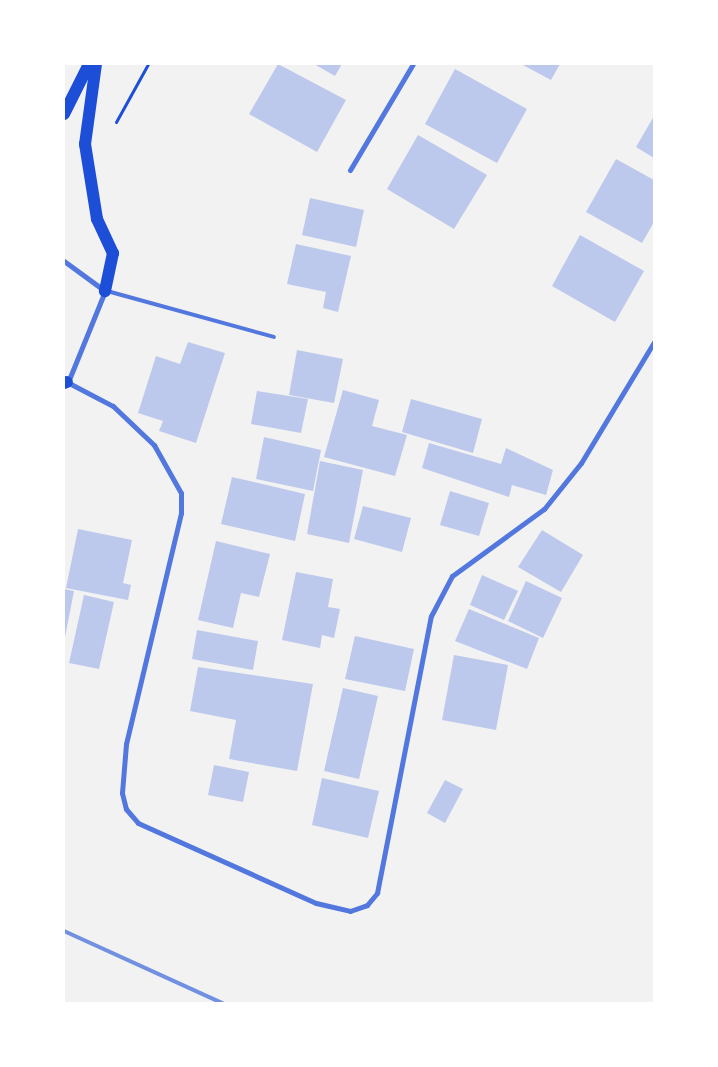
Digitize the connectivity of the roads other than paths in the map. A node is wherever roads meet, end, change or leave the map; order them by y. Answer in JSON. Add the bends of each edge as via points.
{"nodes":[{"id":1,"x":89,"y":64,"type":"edge"},
{"id":2,"x":96,"y":64,"type":"edge"},
{"id":3,"x":413,"y":64,"type":"edge"},
{"id":4,"x":64,"y":114,"type":"edge"},
{"id":5,"x":350,"y":170,"type":"dead end"},
{"id":6,"x":64,"y":261,"type":"edge"},
{"id":7,"x":105,"y":291,"type":"junction"},
{"id":8,"x":274,"y":337,"type":"dead end"},
{"id":9,"x":654,"y":342,"type":"edge"},
{"id":10,"x":65,"y":380,"type":"edge"}],
"edges":[{"from":1,"to":4,"type":"main road"},
{"from":2,"to":7,"type":"main road","via":[[85,144],[97,219],[113,253]]},
{"from":3,"to":5,"type":"street"},
{"from":6,"to":7,"type":"street"},
{"from":7,"to":8,"type":"lane"},
{"from":7,"to":10,"type":"street"},
{"from":9,"to":10,"type":"street","via":[[581,463],[544,508],[452,576],[431,616],[377,893],[367,905],[350,911],[316,903],[147,827],[126,809],[122,793],[126,744],[181,513],[181,493],[154,445],[113,406]]}]}
